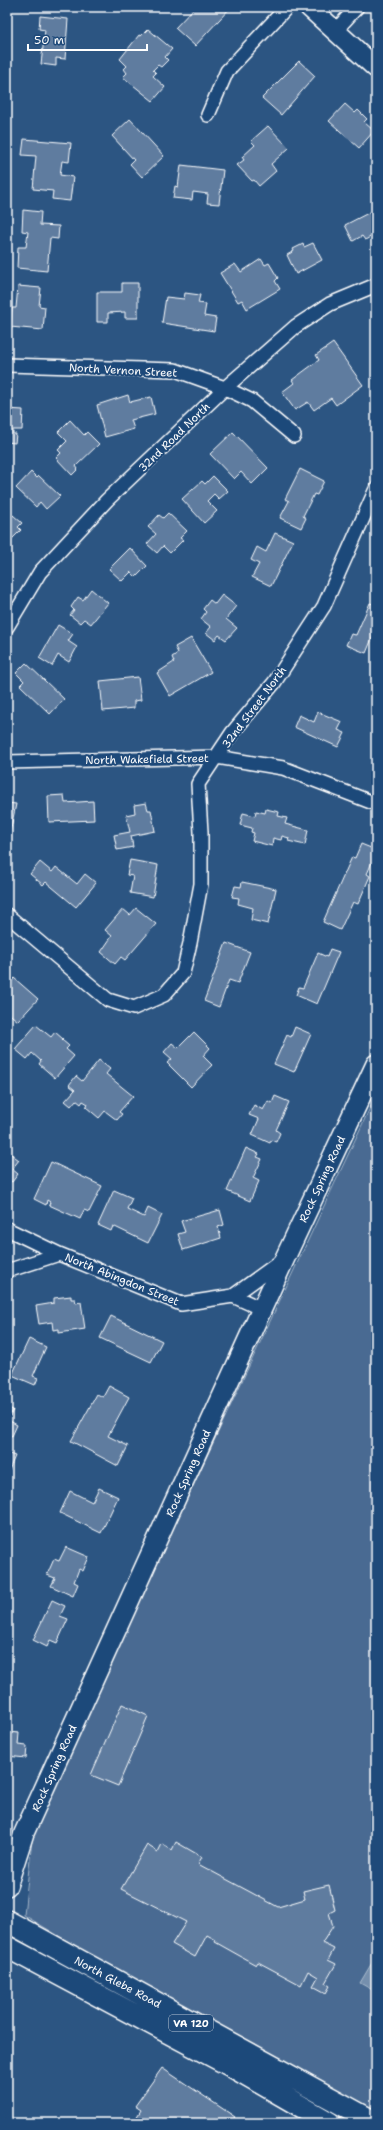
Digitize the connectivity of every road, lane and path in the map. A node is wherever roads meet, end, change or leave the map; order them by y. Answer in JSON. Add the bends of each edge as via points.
{"nodes":[{"id":1,"x":287,"y":7,"type":"edge"},
{"id":2,"x":309,"y":7,"type":"edge"},
{"id":3,"x":356,"y":7,"type":"edge"},
{"id":4,"x":336,"y":30,"type":"junction"},
{"id":5,"x":376,"y":68,"type":"edge"},
{"id":6,"x":208,"y":115,"type":"dead end"},
{"id":7,"x":376,"y":285,"type":"edge"},
{"id":8,"x":7,"y":364,"type":"edge"},
{"id":9,"x":225,"y":388,"type":"junction"},
{"id":10,"x":294,"y":436,"type":"dead end"},
{"id":11,"x":376,"y":489,"type":"edge"},
{"id":12,"x":7,"y":627,"type":"edge"},
{"id":13,"x":217,"y":757,"type":"junction"},
{"id":14,"x":7,"y":762,"type":"edge"},
{"id":15,"x":376,"y":804,"type":"edge"},
{"id":16,"x":7,"y":914,"type":"edge"},
{"id":17,"x":376,"y":1064,"type":"edge"},
{"id":18,"x":7,"y":1229,"type":"edge"},
{"id":19,"x":59,"y":1254,"type":"junction"},
{"id":20,"x":285,"y":1258,"type":"junction"},
{"id":21,"x":7,"y":1271,"type":"edge"},
{"id":22,"x":233,"y":1296,"type":"junction"},
{"id":23,"x":262,"y":1309,"type":"junction"},
{"id":24,"x":7,"y":1886,"type":"edge"},
{"id":25,"x":7,"y":1922,"type":"edge"},
{"id":26,"x":7,"y":1947,"type":"edge"},
{"id":27,"x":330,"y":2123,"type":"edge"},
{"id":28,"x":376,"y":2123,"type":"edge"}],
"edges":[{"from":1,"to":6,"type":"street","via":[[227,71]]},
{"from":2,"to":4,"type":"street"},
{"from":3,"to":4,"type":"street"},
{"from":4,"to":5,"type":"street"},
{"from":7,"to":9,"type":"street","name":"32nd Road North","via":[[330,304],[296,326]]},
{"from":8,"to":9,"type":"street","name":"North Vernon Street","via":[[175,370]]},
{"from":9,"to":10,"type":"street","name":"North Vernon Street","via":[[252,402]]},
{"from":9,"to":12,"type":"street","name":"32nd Road North","via":[[107,500],[40,572]]},
{"from":11,"to":13,"type":"street","name":"32nd Street North","via":[[324,606],[274,683],[232,733]]},
{"from":13,"to":14,"type":"street","name":"North Wakefield Street"},
{"from":13,"to":15,"type":"street","name":"North Wakefield Street","via":[[283,768]]},
{"from":13,"to":16,"type":"street","name":"32nd Street North","via":[[198,784],[201,884],[190,944],[183,973],[164,995],[134,1008],[108,1000]]},
{"from":17,"to":20,"type":"street","name":"Rock Spring Road"},
{"from":18,"to":19,"type":"street","name":"North Abingdon Street"},
{"from":19,"to":21,"type":"street","name":"North Abingdon Street"},
{"from":19,"to":22,"type":"street","name":"North Abingdon Street","via":[[181,1304]]},
{"from":20,"to":22,"type":"street","name":"North Abingdon Street"},
{"from":20,"to":23,"type":"street","name":"Rock Spring Road"},
{"from":22,"to":23,"type":"street"},
{"from":23,"to":24,"type":"street","name":"Rock Spring Road","via":[[24,1833]]},
{"from":25,"to":28,"type":"main road","name":"North Glebe Road","number":"VA 120"},
{"from":26,"to":27,"type":"main road","name":"North Glebe Road","number":"VA 120","via":[[231,2066]]}]}
